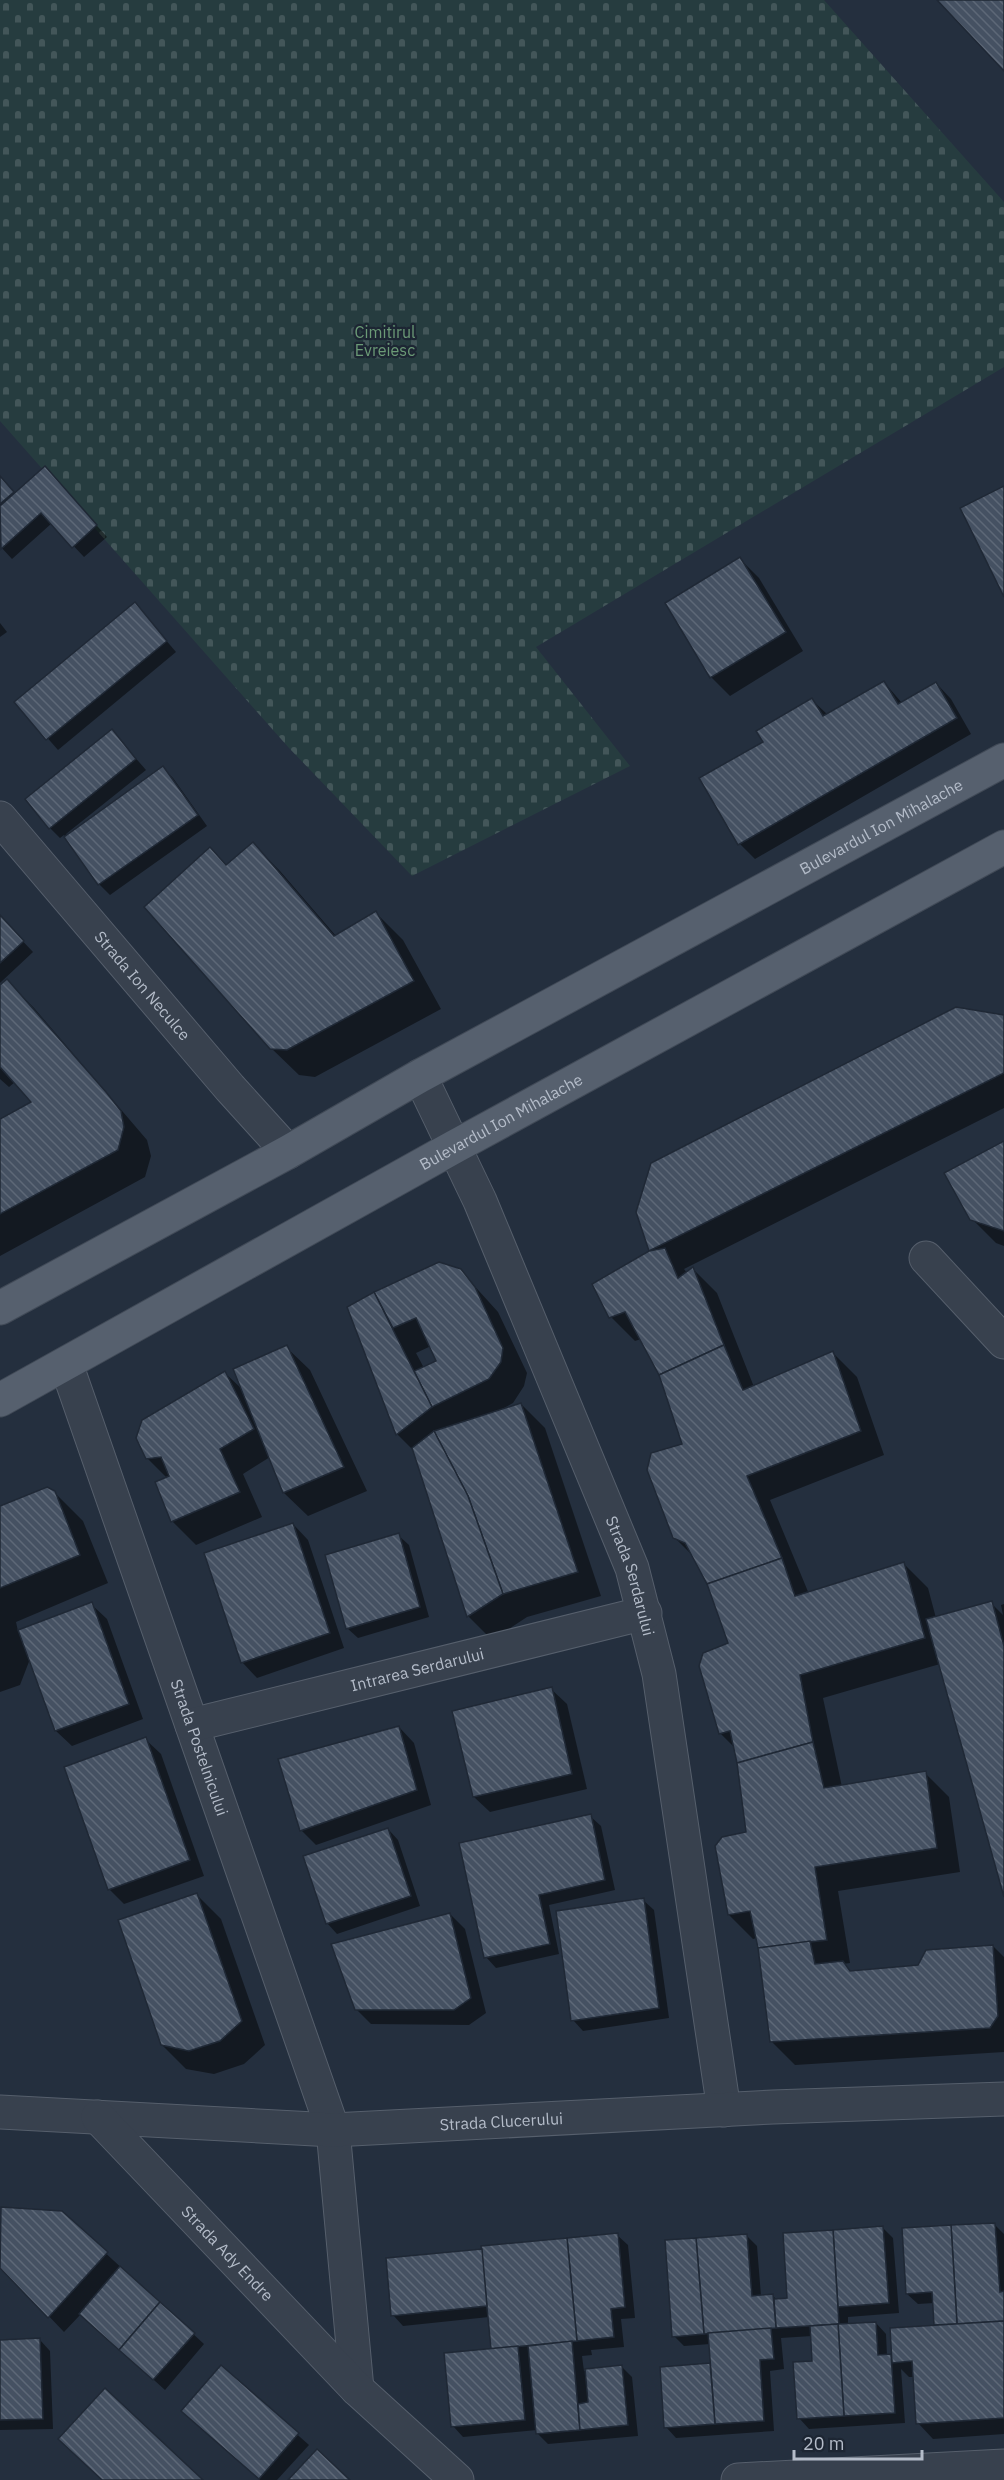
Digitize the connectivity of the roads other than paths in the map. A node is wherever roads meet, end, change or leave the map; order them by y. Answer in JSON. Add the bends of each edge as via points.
{"nodes":[{"id":1,"x":1004,"y":760,"type":"edge"},
{"id":2,"x":0,"y":818,"type":"edge"},
{"id":3,"x":1004,"y":847,"type":"edge"},
{"id":4,"x":420,"y":1076,"type":"junction"},
{"id":5,"x":454,"y":1147,"type":"junction"},
{"id":6,"x":288,"y":1152,"type":"junction"},
{"id":7,"x":926,"y":1258,"type":"dead end"},
{"id":8,"x":0,"y":1308,"type":"edge"},
{"id":9,"x":1004,"y":1342,"type":"edge"},
{"id":10,"x":66,"y":1364,"type":"junction"},
{"id":11,"x":0,"y":1400,"type":"edge"},
{"id":12,"x":645,"y":1613,"type":"junction"},
{"id":13,"x":192,"y":1725,"type":"junction"},
{"id":14,"x":1004,"y":2099,"type":"edge"},
{"id":15,"x":724,"y":2110,"type":"junction"},
{"id":16,"x":0,"y":2112,"type":"edge"},
{"id":17,"x":98,"y":2117,"type":"junction"},
{"id":18,"x":333,"y":2130,"type":"junction"},
{"id":19,"x":357,"y":2389,"type":"junction"},
{"id":20,"x":1004,"y":2466,"type":"edge"},
{"id":21,"x":457,"y":2480,"type":"edge"},
{"id":22,"x":738,"y":2480,"type":"edge"}],
"edges":[{"from":1,"to":4,"type":"main road","name":"Bulevardul Ion Mihalache"},
{"from":2,"to":6,"type":"street","name":"Strada Ion Neculce"},
{"from":3,"to":5,"type":"main road","name":"Bulevardul Ion Mihalache"},
{"from":4,"to":5,"type":"street","name":"Strada Serdarului"},
{"from":4,"to":6,"type":"main road","name":"Bulevardul Ion Mihalache"},
{"from":5,"to":10,"type":"main road","name":"Bulevardul Ion Mihalache"},
{"from":5,"to":12,"type":"street","name":"Strada Serdarului","via":[[627,1557]]},
{"from":6,"to":8,"type":"main road","name":"Bulevardul Ion Mihalache"},
{"from":7,"to":9,"type":"street"},
{"from":10,"to":11,"type":"main road","name":"Bulevardul Ion Mihalache"},
{"from":10,"to":13,"type":"street","name":"Strada Postelnicului"},
{"from":12,"to":13,"type":"street","name":"Intrarea Serdarului"},
{"from":12,"to":15,"type":"street","name":"Strada Serdarului","via":[[659,1674]]},
{"from":13,"to":18,"type":"street","name":"Strada Postelnicului"},
{"from":14,"to":15,"type":"street","name":"Strada Clucerului"},
{"from":15,"to":18,"type":"street","name":"Strada Clucerului"},
{"from":16,"to":17,"type":"street","name":"Strada Clucerului"},
{"from":17,"to":18,"type":"street","name":"Strada Clucerului"},
{"from":17,"to":19,"type":"street","name":"Strada Ady Endre"},
{"from":18,"to":19,"type":"street"},
{"from":19,"to":21,"type":"street","name":"Strada Ady Endre"},
{"from":20,"to":22,"type":"street"}]}
